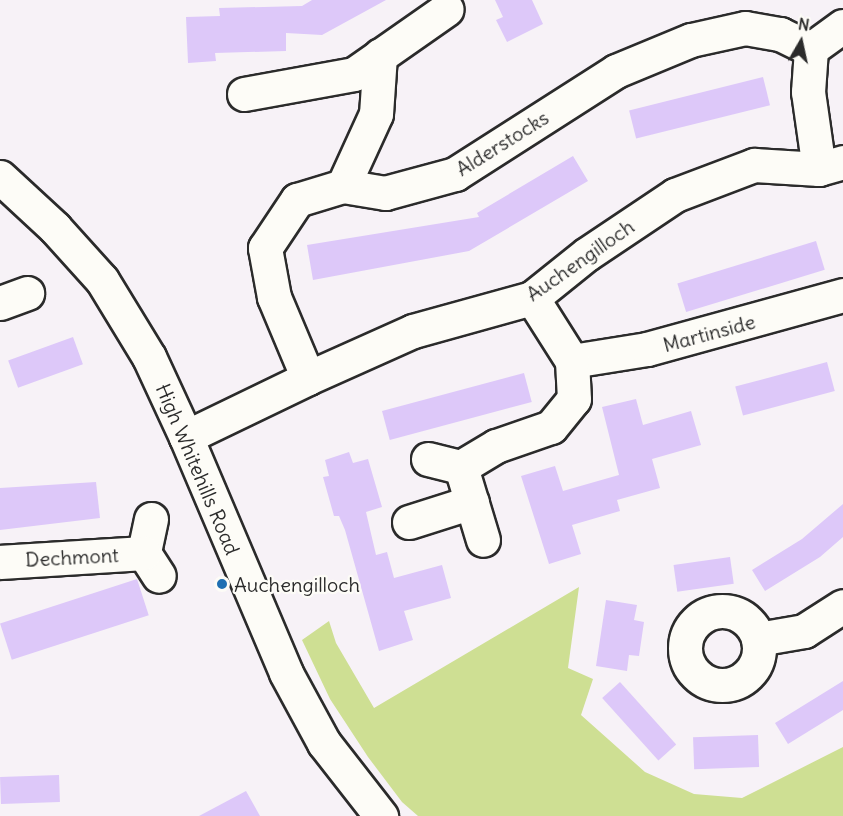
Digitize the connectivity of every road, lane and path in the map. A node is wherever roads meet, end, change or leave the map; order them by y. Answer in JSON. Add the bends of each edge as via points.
{"nodes":[{"id":1,"x":447,"y":9,"type":"dead end"},
{"id":2,"x":843,"y":26,"type":"edge"},
{"id":3,"x":811,"y":49,"type":"junction"},
{"id":4,"x":380,"y":55,"type":"junction"},
{"id":5,"x":244,"y":94,"type":"dead end"},
{"id":6,"x":831,"y":165,"type":"edge"},
{"id":7,"x":2,"y":182,"type":"edge"},
{"id":8,"x":343,"y":186,"type":"junction"},
{"id":9,"x":843,"y":296,"type":"edge"},
{"id":10,"x":532,"y":298,"type":"junction"},
{"id":11,"x":572,"y":361,"type":"junction"},
{"id":12,"x":308,"y":378,"type":"junction"},
{"id":13,"x":186,"y":437,"type":"junction"},
{"id":14,"x":428,"y":459,"type":"dead end"},
{"id":15,"x":461,"y":467,"type":"junction"},
{"id":16,"x":472,"y":502,"type":"junction"},
{"id":17,"x":151,"y":519,"type":"dead end"},
{"id":18,"x":409,"y":522,"type":"dead end"},
{"id":19,"x":483,"y":540,"type":"dead end"},
{"id":20,"x":0,"y":562,"type":"edge"},
{"id":21,"x":843,"y":606,"type":"edge"},
{"id":22,"x":758,"y":639,"type":"dead end"},
{"id":23,"x":381,"y":816,"type":"edge"}],
"edges":[{"from":1,"to":4,"type":"street"},
{"from":2,"to":3,"type":"street"},
{"from":3,"to":6,"type":"street","via":[[808,92]]},
{"from":3,"to":8,"type":"street","name":"Alderstocks","via":[[780,34],[745,28],[691,39],[616,71],[454,174],[385,192]]},
{"from":4,"to":5,"type":"street","via":[[354,74]]},
{"from":4,"to":8,"type":"street","via":[[376,114]]},
{"from":6,"to":10,"type":"street","name":"Auchengilloch","via":[[754,165],[675,195],[587,254]]},
{"from":7,"to":13,"type":"street","name":"High Whitehills Road","via":[[55,228],[102,280],[149,357]]},
{"from":8,"to":12,"type":"street","name":"Alderstocks","via":[[297,200],[266,248],[274,297]]},
{"from":9,"to":11,"type":"street","name":"Martinside","via":[[647,350]]},
{"from":10,"to":11,"type":"street"},
{"from":10,"to":12,"type":"street","name":"Auchengilloch","via":[[413,331]]},
{"from":11,"to":15,"type":"street","via":[[574,399],[551,427],[496,446]]},
{"from":12,"to":13,"type":"street","name":"Auchengilloch"},
{"from":13,"to":23,"type":"street","name":"High Whitehills Road","via":[[286,673],[324,743]]},
{"from":14,"to":15,"type":"street"},
{"from":15,"to":16,"type":"street"},
{"from":16,"to":18,"type":"street"},
{"from":16,"to":19,"type":"street"},
{"from":17,"to":20,"type":"street","name":"Dechmont","via":[[152,565]]},
{"from":21,"to":22,"type":"street","via":[[804,632]]}]}
